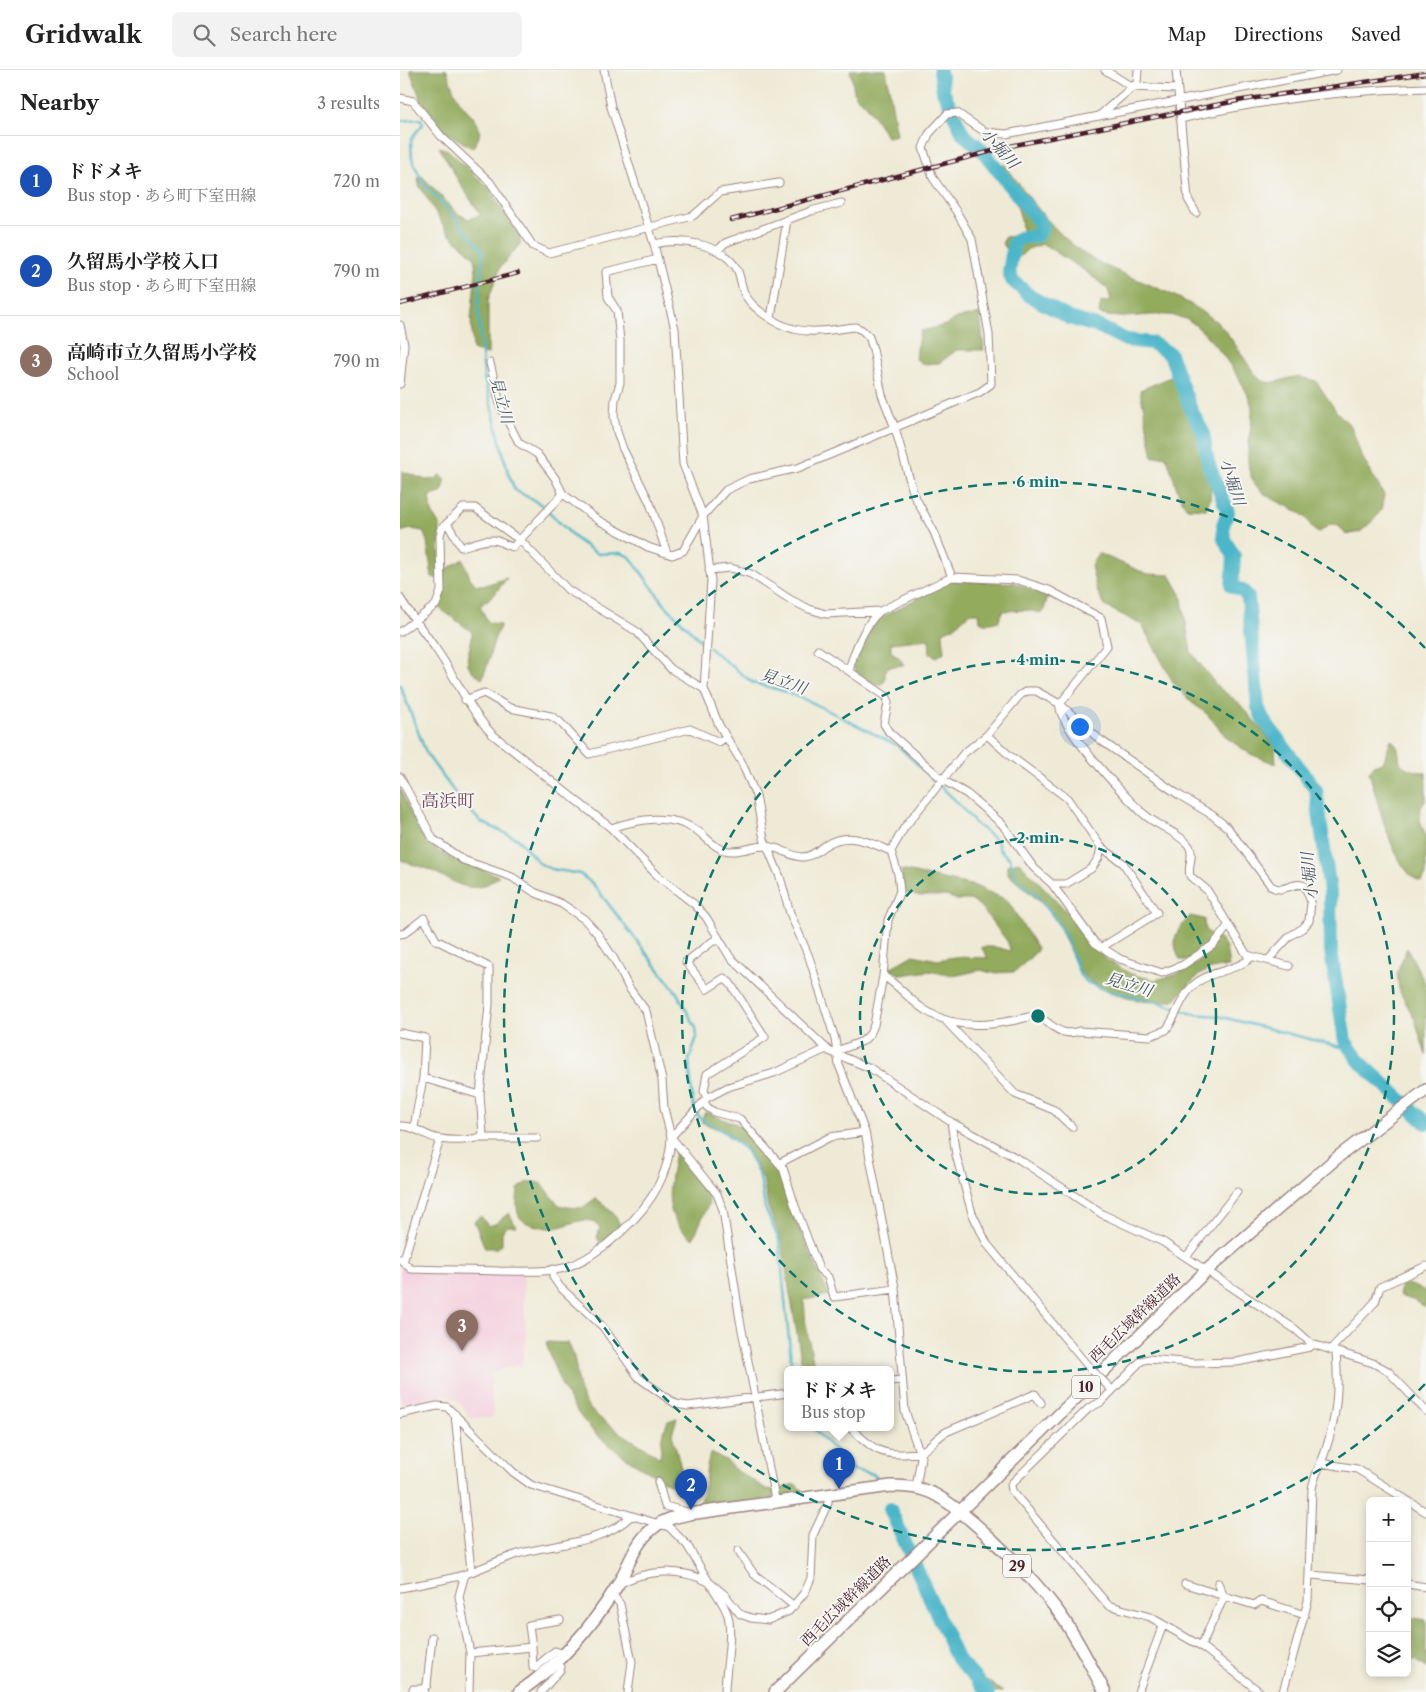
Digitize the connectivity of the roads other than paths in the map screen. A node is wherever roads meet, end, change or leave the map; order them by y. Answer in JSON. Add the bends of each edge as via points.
{"nodes":[{"id":1,"x":604,"y":70,"type":"edge"},
{"id":2,"x":1105,"y":70,"type":"edge"},
{"id":3,"x":1138,"y":70,"type":"edge"},
{"id":4,"x":1176,"y":70,"type":"edge"},
{"id":5,"x":1337,"y":70,"type":"edge"},
{"id":6,"x":1132,"y":87,"type":"junction"},
{"id":7,"x":1426,"y":88,"type":"edge"},
{"id":8,"x":1176,"y":89,"type":"junction"},
{"id":9,"x":400,"y":98,"type":"edge"},
{"id":10,"x":1179,"y":101,"type":"junction"},
{"id":11,"x":1098,"y":116,"type":"junction"},
{"id":12,"x":1180,"y":119,"type":"junction"},
{"id":13,"x":779,"y":183,"type":"dead end"},
{"id":14,"x":841,"y":203,"type":"dead end"},
{"id":15,"x":1196,"y":213,"type":"dead end"},
{"id":16,"x":787,"y":220,"type":"junction"},
{"id":17,"x":648,"y":229,"type":"junction"},
{"id":18,"x":654,"y":244,"type":"junction"},
{"id":19,"x":718,"y":250,"type":"junction"},
{"id":20,"x":658,"y":259,"type":"junction"},
{"id":21,"x":772,"y":318,"type":"junction"},
{"id":22,"x":400,"y":325,"type":"edge"},
{"id":23,"x":490,"y":364,"type":"dead end"},
{"id":24,"x":400,"y":384,"type":"edge"},
{"id":25,"x":895,"y":428,"type":"junction"},
{"id":26,"x":564,"y":494,"type":"junction"},
{"id":27,"x":703,"y":516,"type":"junction"},
{"id":28,"x":447,"y":523,"type":"junction"},
{"id":29,"x":521,"y":541,"type":"junction"},
{"id":30,"x":667,"y":553,"type":"junction"},
{"id":31,"x":709,"y":570,"type":"junction"},
{"id":32,"x":952,"y":577,"type":"junction"},
{"id":33,"x":400,"y":598,"type":"edge"},
{"id":34,"x":880,"y":610,"type":"junction"},
{"id":35,"x":415,"y":621,"type":"junction"},
{"id":36,"x":400,"y":632,"type":"edge"},
{"id":37,"x":818,"y":650,"type":"dead end"},
{"id":38,"x":849,"y":670,"type":"junction"},
{"id":39,"x":704,"y":689,"type":"junction"},
{"id":40,"x":465,"y":700,"type":"junction"},
{"id":41,"x":1060,"y":704,"type":"junction"},
{"id":42,"x":987,"y":735,"type":"junction"},
{"id":43,"x":726,"y":737,"type":"junction"},
{"id":44,"x":400,"y":777,"type":"edge"},
{"id":45,"x":940,"y":783,"type":"junction"},
{"id":46,"x":611,"y":828,"type":"junction"},
{"id":47,"x":766,"y":846,"type":"junction"},
{"id":48,"x":1101,"y":847,"type":"junction"},
{"id":49,"x":891,"y":851,"type":"junction"},
{"id":50,"x":1052,"y":884,"type":"junction"},
{"id":51,"x":1228,"y":926,"type":"junction"},
{"id":52,"x":400,"y":934,"type":"edge"},
{"id":53,"x":720,"y":941,"type":"junction"},
{"id":54,"x":1102,"y":947,"type":"junction"},
{"id":55,"x":1252,"y":957,"type":"junction"},
{"id":56,"x":1269,"y":959,"type":"junction"},
{"id":57,"x":1289,"y":966,"type":"dead end"},
{"id":58,"x":883,"y":976,"type":"junction"},
{"id":59,"x":945,"y":1020,"type":"junction"},
{"id":60,"x":400,"y":1033,"type":"edge"},
{"id":61,"x":826,"y":1049,"type":"junction"},
{"id":62,"x":837,"y":1053,"type":"junction"},
{"id":63,"x":422,"y":1078,"type":"junction"},
{"id":64,"x":1426,"y":1090,"type":"edge"},
{"id":65,"x":480,"y":1095,"type":"junction"},
{"id":66,"x":705,"y":1100,"type":"junction"},
{"id":67,"x":951,"y":1122,"type":"junction"},
{"id":68,"x":400,"y":1126,"type":"edge"},
{"id":69,"x":1072,"y":1127,"type":"dead end"},
{"id":70,"x":414,"y":1128,"type":"junction"},
{"id":71,"x":865,"y":1132,"type":"junction"},
{"id":72,"x":671,"y":1137,"type":"junction"},
{"id":73,"x":481,"y":1138,"type":"junction"},
{"id":74,"x":537,"y":1138,"type":"dead end"},
{"id":75,"x":440,"y":1140,"type":"junction"},
{"id":76,"x":780,"y":1163,"type":"junction"},
{"id":77,"x":1237,"y":1192,"type":"dead end"},
{"id":78,"x":1186,"y":1257,"type":"junction"},
{"id":79,"x":401,"y":1260,"type":"edge"},
{"id":80,"x":1426,"y":1266,"type":"edge"},
{"id":81,"x":553,"y":1269,"type":"junction"},
{"id":82,"x":1206,"y":1270,"type":"junction"},
{"id":83,"x":895,"y":1289,"type":"junction"},
{"id":84,"x":1312,"y":1344,"type":"junction"},
{"id":85,"x":1333,"y":1351,"type":"junction"},
{"id":86,"x":902,"y":1380,"type":"junction"},
{"id":87,"x":894,"y":1381,"type":"edge"},
{"id":88,"x":1111,"y":1389,"type":"junction"},
{"id":89,"x":784,"y":1394,"type":"edge"},
{"id":90,"x":755,"y":1397,"type":"junction"},
{"id":91,"x":1415,"y":1398,"type":"junction"},
{"id":92,"x":1426,"y":1400,"type":"edge"},
{"id":93,"x":1041,"y":1403,"type":"dead end"},
{"id":94,"x":1426,"y":1411,"type":"edge"},
{"id":95,"x":400,"y":1414,"type":"edge"},
{"id":96,"x":455,"y":1414,"type":"junction"},
{"id":97,"x":853,"y":1431,"type":"edge"},
{"id":98,"x":920,"y":1452,"type":"junction"},
{"id":99,"x":1321,"y":1463,"type":"junction"},
{"id":100,"x":658,"y":1482,"type":"dead end"},
{"id":101,"x":916,"y":1488,"type":"junction"},
{"id":102,"x":828,"y":1496,"type":"junction"},
{"id":103,"x":776,"y":1504,"type":"junction"},
{"id":104,"x":1426,"y":1512,"type":"edge"},
{"id":105,"x":959,"y":1513,"type":"junction"},
{"id":106,"x":689,"y":1514,"type":"junction"},
{"id":107,"x":631,"y":1516,"type":"junction"},
{"id":108,"x":658,"y":1524,"type":"junction"},
{"id":109,"x":738,"y":1551,"type":"dead end"},
{"id":110,"x":468,"y":1572,"type":"junction"},
{"id":111,"x":1311,"y":1575,"type":"junction"},
{"id":112,"x":1366,"y":1580,"type":"edge"},
{"id":113,"x":709,"y":1582,"type":"junction"},
{"id":114,"x":1218,"y":1583,"type":"dead end"},
{"id":115,"x":1185,"y":1584,"type":"dead end"},
{"id":116,"x":1411,"y":1585,"type":"edge"},
{"id":117,"x":1426,"y":1587,"type":"edge"},
{"id":118,"x":400,"y":1588,"type":"edge"},
{"id":119,"x":615,"y":1590,"type":"junction"},
{"id":120,"x":1224,"y":1597,"type":"junction"},
{"id":121,"x":794,"y":1606,"type":"junction"},
{"id":122,"x":1305,"y":1615,"type":"junction"},
{"id":123,"x":560,"y":1620,"type":"dead end"},
{"id":124,"x":1163,"y":1625,"type":"junction"},
{"id":125,"x":432,"y":1637,"type":"dead end"},
{"id":126,"x":1201,"y":1646,"type":"junction"},
{"id":127,"x":532,"y":1647,"type":"junction"},
{"id":128,"x":470,"y":1653,"type":"junction"},
{"id":129,"x":561,"y":1658,"type":"junction"},
{"id":130,"x":424,"y":1690,"type":"edge"},
{"id":131,"x":413,"y":1692,"type":"edge"},
{"id":132,"x":469,"y":1692,"type":"edge"},
{"id":133,"x":520,"y":1692,"type":"edge"},
{"id":134,"x":541,"y":1692,"type":"edge"},
{"id":135,"x":628,"y":1692,"type":"edge"},
{"id":136,"x":725,"y":1692,"type":"edge"},
{"id":137,"x":775,"y":1692,"type":"edge"},
{"id":138,"x":1106,"y":1692,"type":"edge"},
{"id":139,"x":1138,"y":1692,"type":"edge"},
{"id":140,"x":1260,"y":1692,"type":"edge"},
{"id":141,"x":1283,"y":1692,"type":"edge"}],
"edges":[{"from":1,"to":17,"type":"street","via":[[611,107]]},
{"from":2,"to":6,"type":"street"},
{"from":3,"to":6,"type":"street","via":[[1137,83]]},
{"from":4,"to":8,"type":"street"},
{"from":5,"to":10,"type":"street"},
{"from":6,"to":8,"type":"street"},
{"from":6,"to":11,"type":"street"},
{"from":7,"to":12,"type":"street","via":[[1290,98]]},
{"from":8,"to":10,"type":"street"},
{"from":9,"to":17,"type":"street","via":[[414,101],[441,136],[490,182],[527,239],[540,250],[556,253]]},
{"from":10,"to":11,"type":"street"},
{"from":10,"to":12,"type":"street"},
{"from":11,"to":25,"type":"street","via":[[1006,134],[985,132],[957,113],[946,114],[929,134],[923,148],[933,178],[972,239],[992,367],[990,384],[980,392]]},
{"from":12,"to":15,"type":"street","via":[[1188,199]]},
{"from":13,"to":17,"type":"street","via":[[720,192],[693,216]]},
{"from":14,"to":16,"type":"street"},
{"from":16,"to":19,"type":"street","via":[[724,243]]},
{"from":16,"to":21,"type":"street"},
{"from":17,"to":18,"type":"street"},
{"from":18,"to":19,"type":"street","via":[[692,244]]},
{"from":18,"to":20,"type":"street"},
{"from":19,"to":21,"type":"street","via":[[737,269],[750,302]]},
{"from":20,"to":27,"type":"street","via":[[675,329],[683,464]]},
{"from":20,"to":30,"type":"street","via":[[606,272],[608,297],[617,311],[620,341],[620,383],[614,416],[623,449],[650,503]]},
{"from":21,"to":25,"type":"street","via":[[802,331],[855,327],[862,330],[874,349],[882,395]]},
{"from":22,"to":24,"type":"street","via":[[404,345]]},
{"from":23,"to":26,"type":"street","via":[[501,408],[519,443],[537,454]]},
{"from":25,"to":27,"type":"street","via":[[798,468],[738,484],[721,494]]},
{"from":25,"to":32,"type":"street","via":[[914,494]]},
{"from":26,"to":29,"type":"street"},
{"from":26,"to":30,"type":"street","via":[[598,520],[648,547]]},
{"from":27,"to":30,"type":"street","via":[[683,551]]},
{"from":27,"to":31,"type":"street"},
{"from":28,"to":29,"type":"street","via":[[464,508],[475,508]]},
{"from":28,"to":29,"type":"street","via":[[461,547],[490,540],[513,547]]},
{"from":28,"to":35,"type":"street","via":[[440,536],[441,591],[436,605]]},
{"from":29,"to":39,"type":"street","via":[[568,590],[636,631],[670,669]]},
{"from":31,"to":34,"type":"street","via":[[731,568],[751,574],[791,600],[826,614]]},
{"from":31,"to":39,"type":"street","via":[[712,592]]},
{"from":32,"to":34,"type":"street"},
{"from":32,"to":41,"type":"street","via":[[1018,580],[1049,590],[1101,618],[1107,646]]},
{"from":33,"to":35,"type":"street"},
{"from":34,"to":38,"type":"street","via":[[861,640]]},
{"from":35,"to":36,"type":"street"},
{"from":35,"to":40,"type":"street","via":[[439,653]]},
{"from":37,"to":38,"type":"street"},
{"from":38,"to":45,"type":"street","via":[[887,697],[884,724]]},
{"from":39,"to":43,"type":"street"},
{"from":40,"to":43,"type":"street","via":[[484,693],[510,708],[551,716],[589,754],[679,730],[697,731],[712,741],[719,742]]},
{"from":40,"to":46,"type":"street","via":[[492,734]]},
{"from":41,"to":42,"type":"street","via":[[1036,691],[1024,692]]},
{"from":41,"to":51,"type":"street","via":[[1060,712],[1080,745],[1095,762],[1146,816],[1189,846],[1192,854],[1188,867],[1190,876],[1207,890]]},
{"from":41,"to":56,"type":"street","via":[[1099,739],[1228,828],[1271,886],[1282,890],[1297,884],[1305,886],[1311,902],[1309,921]]},
{"from":42,"to":45,"type":"street","via":[[964,753]]},
{"from":42,"to":48,"type":"street","via":[[1067,798]]},
{"from":43,"to":47,"type":"street","via":[[756,796]]},
{"from":44,"to":72,"type":"street","via":[[433,839],[440,846],[463,860],[512,877],[534,892],[562,904],[597,932],[646,1011]]},
{"from":45,"to":49,"type":"street","via":[[904,828]]},
{"from":45,"to":50,"type":"street","via":[[967,794],[1002,824],[1034,868]]},
{"from":46,"to":47,"type":"street","via":[[649,818],[689,826],[725,851]]},
{"from":46,"to":53,"type":"street","via":[[658,876],[702,912]]},
{"from":47,"to":49,"type":"street","via":[[790,855],[805,856],[827,844],[851,837]]},
{"from":47,"to":62,"type":"street","via":[[809,957]]},
{"from":48,"to":50,"type":"street","via":[[1092,868],[1066,884]]},
{"from":48,"to":54,"type":"street","via":[[1123,863],[1157,913]]},
{"from":49,"to":58,"type":"street","via":[[900,891],[888,920]]},
{"from":50,"to":54,"type":"street","via":[[1095,943]]},
{"from":51,"to":54,"type":"street","via":[[1213,945],[1184,965],[1162,973],[1120,959]]},
{"from":51,"to":55,"type":"street","via":[[1239,945]]},
{"from":52,"to":65,"type":"street","via":[[424,918],[436,940],[489,967],[489,1004]]},
{"from":53,"to":61,"type":"street","via":[[730,957]]},
{"from":53,"to":66,"type":"street","via":[[714,941],[686,962],[707,989],[724,978],[730,983],[765,1037],[707,1074]]},
{"from":55,"to":56,"type":"street"},
{"from":55,"to":59,"type":"street","via":[[1235,968],[1196,983],[1166,1030],[1150,1036],[1080,1031],[1063,1033],[1037,1016],[974,1026]]},
{"from":56,"to":57,"type":"street"},
{"from":58,"to":59,"type":"street","via":[[924,1010]]},
{"from":58,"to":62,"type":"street","via":[[870,1034],[863,1041]]},
{"from":59,"to":69,"type":"street","via":[[1015,1094],[1054,1110]]},
{"from":60,"to":63,"type":"street","via":[[424,1038]]},
{"from":61,"to":62,"type":"street"},
{"from":61,"to":66,"type":"street"},
{"from":62,"to":67,"type":"street","via":[[870,1068]]},
{"from":62,"to":71,"type":"street"},
{"from":63,"to":65,"type":"street"},
{"from":63,"to":70,"type":"street"},
{"from":64,"to":82,"type":"main road","name":"西毛広域幹線道路","number":"10","via":[[1311,1180]]},
{"from":65,"to":73,"type":"street","via":[[484,1131]]},
{"from":66,"to":72,"type":"street"},
{"from":66,"to":76,"type":"street","via":[[707,1107],[714,1112],[740,1119]]},
{"from":67,"to":78,"type":"street","via":[[1020,1160],[1102,1214],[1163,1242]]},
{"from":67,"to":88,"type":"street","bridge":true,"via":[[956,1155],[972,1213],[986,1244]]},
{"from":68,"to":70,"type":"street"},
{"from":70,"to":75,"type":"street"},
{"from":71,"to":76,"type":"street","via":[[830,1137]]},
{"from":71,"to":83,"type":"street"},
{"from":72,"to":81,"type":"street","via":[[662,1180],[641,1213],[588,1258]]},
{"from":72,"to":90,"type":"street","via":[[717,1194],[723,1210]]},
{"from":73,"to":74,"type":"street"},
{"from":73,"to":75,"type":"street"},
{"from":75,"to":79,"type":"street"},
{"from":76,"to":83,"type":"street","via":[[819,1269],[828,1277],[834,1297]]},
{"from":77,"to":78,"type":"street"},
{"from":78,"to":82,"type":"street"},
{"from":79,"to":81,"type":"street","via":[[411,1269]]},
{"from":80,"to":85,"type":"street","via":[[1380,1286],[1375,1302]]},
{"from":81,"to":90,"type":"street","via":[[553,1276],[560,1287],[594,1317],[639,1378],[659,1394],[686,1406]]},
{"from":82,"to":84,"type":"street","via":[[1295,1329]]},
{"from":82,"to":105,"type":"main road","name":"西毛広域幹線道路","number":"10"},
{"from":83,"to":86,"type":"street"},
{"from":84,"to":85,"type":"street"},
{"from":84,"to":88,"type":"street","via":[[1237,1362],[1148,1359],[1141,1361]]},
{"from":85,"to":91,"type":"street","via":[[1381,1366]]},
{"from":85,"to":99,"type":"street","via":[[1338,1402]]},
{"from":86,"to":87,"type":"street"},
{"from":86,"to":98,"type":"street","via":[[905,1411]]},
{"from":88,"to":124,"type":"street","via":[[1101,1402],[1089,1408],[1012,1480],[1011,1488],[1105,1602],[1119,1610],[1150,1617]]},
{"from":89,"to":90,"type":"street"},
{"from":90,"to":103,"type":"street"},
{"from":91,"to":92,"type":"street"},
{"from":91,"to":94,"type":"street"},
{"from":93,"to":98,"type":"street","via":[[1036,1394],[946,1432]]},
{"from":95,"to":96,"type":"street","via":[[437,1406],[448,1408]]},
{"from":96,"to":107,"type":"street","via":[[525,1481],[538,1488]]},
{"from":96,"to":110,"type":"street"},
{"from":97,"to":98,"type":"street","via":[[881,1452]]},
{"from":98,"to":101,"type":"street"},
{"from":99,"to":104,"type":"street","via":[[1357,1469]]},
{"from":99,"to":111,"type":"street","via":[[1314,1477],[1310,1505]]},
{"from":100,"to":106,"type":"street","via":[[665,1506]]},
{"from":101,"to":102,"type":"main road","number":"29","via":[[891,1486]]},
{"from":101,"to":105,"type":"main road","number":"29","via":[[933,1494]]},
{"from":102,"to":103,"type":"main road","number":"29"},
{"from":102,"to":121,"type":"street","via":[[813,1535],[811,1578]]},
{"from":103,"to":106,"type":"main road","number":"29"},
{"from":105,"to":137,"type":"main road","name":"西毛広域幹線道路","number":"10"},
{"from":105,"to":138,"type":"main road","number":"29","via":[[1000,1549],[1057,1611]]},
{"from":106,"to":108,"type":"main road","number":"29"},
{"from":107,"to":108,"type":"street"},
{"from":107,"to":110,"type":"street","via":[[604,1533],[522,1553]]},
{"from":108,"to":113,"type":"street","via":[[677,1533]]},
{"from":108,"to":119,"type":"main road","number":"29","via":[[642,1541]]},
{"from":109,"to":121,"type":"street","via":[[754,1574]]},
{"from":110,"to":118,"type":"street"},
{"from":110,"to":128,"type":"street","via":[[459,1596]]},
{"from":111,"to":112,"type":"street"},
{"from":111,"to":122,"type":"street"},
{"from":113,"to":119,"type":"street","via":[[688,1574],[663,1572],[644,1574]]},
{"from":113,"to":121,"type":"street","via":[[740,1614],[751,1618],[768,1620]]},
{"from":113,"to":136,"type":"street","via":[[728,1614],[730,1627]]},
{"from":114,"to":120,"type":"street"},
{"from":115,"to":120,"type":"street"},
{"from":116,"to":117,"type":"street"},
{"from":119,"to":129,"type":"main road","number":"29","via":[[583,1635]]},
{"from":119,"to":135,"type":"street","via":[[632,1662]]},
{"from":120,"to":122,"type":"street","via":[[1254,1605],[1260,1601]]},
{"from":120,"to":126,"type":"street"},
{"from":122,"to":141,"type":"street"},
{"from":123,"to":127,"type":"street","via":[[529,1626]]},
{"from":124,"to":126,"type":"street"},
{"from":124,"to":139,"type":"street"},
{"from":125,"to":130,"type":"street"},
{"from":126,"to":140,"type":"street"},
{"from":127,"to":128,"type":"street"},
{"from":127,"to":129,"type":"street","via":[[535,1668],[555,1651]]},
{"from":128,"to":132,"type":"street"},
{"from":129,"to":133,"type":"main road","number":"29"},
{"from":129,"to":134,"type":"street","via":[[562,1667]]},
{"from":130,"to":131,"type":"street","via":[[413,1689]]}]}
